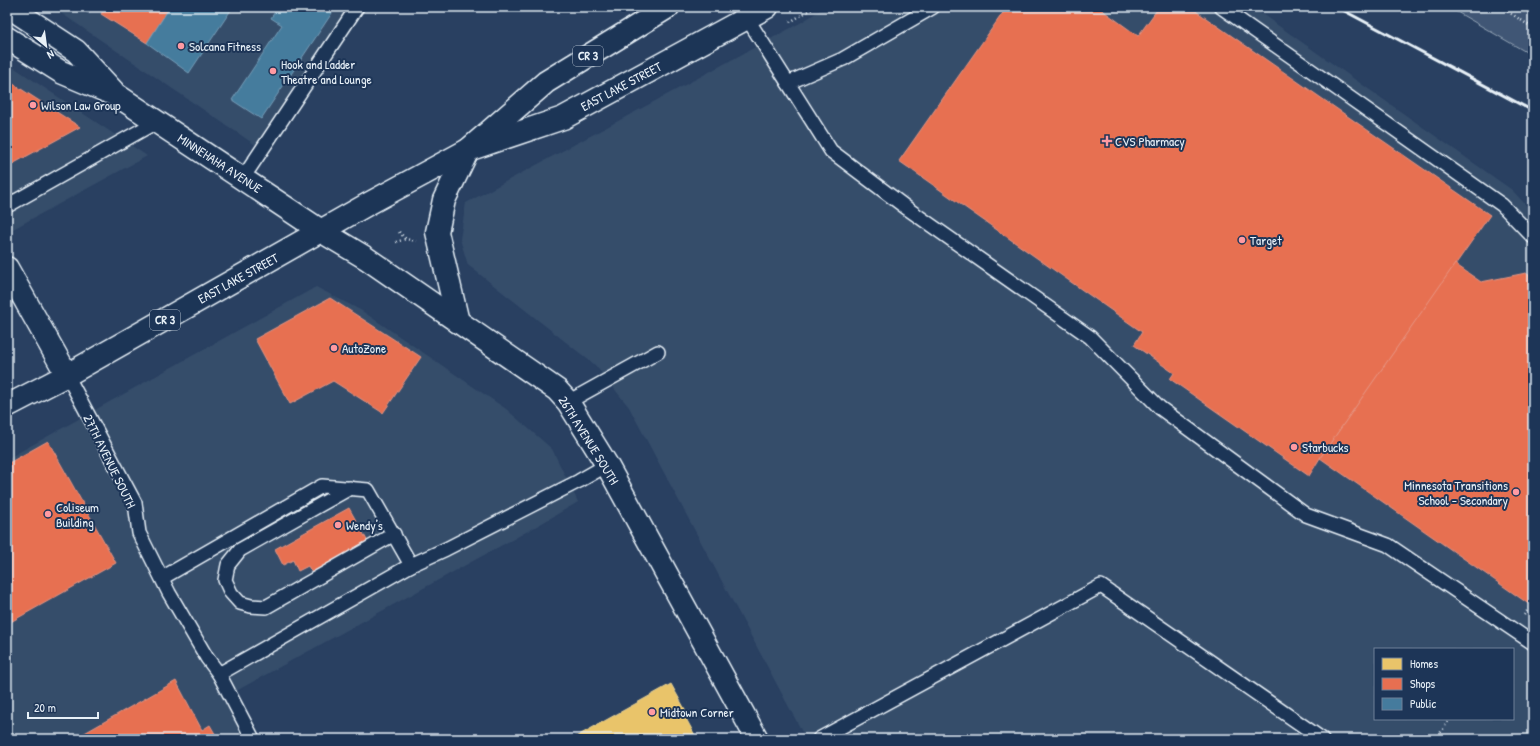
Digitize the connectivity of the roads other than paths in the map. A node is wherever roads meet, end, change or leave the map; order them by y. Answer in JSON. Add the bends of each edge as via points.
{"nodes":[{"id":1,"x":8,"y":7,"type":"edge"},
{"id":2,"x":357,"y":7,"type":"edge"},
{"id":3,"x":668,"y":7,"type":"edge"},
{"id":4,"x":767,"y":7,"type":"edge"},
{"id":5,"x":933,"y":7,"type":"edge"},
{"id":6,"x":1221,"y":7,"type":"edge"},
{"id":7,"x":743,"y":12,"type":"edge"},
{"id":8,"x":7,"y":38,"type":"edge"},
{"id":9,"x":788,"y":83,"type":"junction"},
{"id":10,"x":118,"y":96,"type":"junction"},
{"id":11,"x":156,"y":122,"type":"junction"},
{"id":12,"x":468,"y":150,"type":"junction"},
{"id":13,"x":243,"y":178,"type":"junction"},
{"id":14,"x":7,"y":206,"type":"edge"},
{"id":15,"x":321,"y":231,"type":"junction"},
{"id":16,"x":1533,"y":237,"type":"edge"},
{"id":17,"x":7,"y":268,"type":"edge"},
{"id":18,"x":458,"y":322,"type":"junction"},
{"id":19,"x":658,"y":352,"type":"dead end"},
{"id":20,"x":67,"y":374,"type":"junction"},
{"id":21,"x":568,"y":402,"type":"junction"},
{"id":22,"x":7,"y":406,"type":"edge"},
{"id":23,"x":607,"y":465,"type":"junction"},
{"id":24,"x":350,"y":488,"type":"junction"},
{"id":25,"x":394,"y":534,"type":"junction"},
{"id":26,"x":411,"y":565,"type":"junction"},
{"id":27,"x":162,"y":578,"type":"junction"},
{"id":28,"x":1533,"y":643,"type":"edge"},
{"id":29,"x":219,"y":674,"type":"junction"},
{"id":30,"x":253,"y":739,"type":"edge"},
{"id":31,"x":757,"y":739,"type":"edge"},
{"id":32,"x":819,"y":739,"type":"edge"},
{"id":33,"x":1322,"y":739,"type":"edge"}],
"edges":[{"from":1,"to":10,"type":"main road","name":"MINNEHAHA AVENUE","via":[[76,51]]},
{"from":2,"to":13,"type":"lane"},
{"from":3,"to":12,"type":"main road","name":"EAST LAKE STREET","number":"CR 3","via":[[546,82]]},
{"from":4,"to":7,"type":"main road","name":"EAST LAKE STREET","number":"CR 3"},
{"from":5,"to":9,"type":"lane","via":[[844,59]]},
{"from":6,"to":16,"type":"lane","via":[[1502,205]]},
{"from":7,"to":9,"type":"lane"},
{"from":7,"to":12,"type":"main road","name":"EAST LAKE STREET","number":"CR 3","via":[[563,118]]},
{"from":8,"to":10,"type":"main road","name":"MINNEHAHA AVENUE","via":[[61,72]]},
{"from":9,"to":28,"type":"lane","via":[[831,151],[908,209],[1090,337],[1160,408],[1306,515],[1388,545]]},
{"from":10,"to":11,"type":"main road","name":"MINNEHAHA AVENUE"},
{"from":11,"to":13,"type":"main road","name":"MINNEHAHA AVENUE"},
{"from":11,"to":14,"type":"lane"},
{"from":12,"to":15,"type":"main road","name":"EAST LAKE STREET","number":"CR 3"},
{"from":12,"to":18,"type":"main road","via":[[444,200],[437,232]]},
{"from":13,"to":15,"type":"main road","name":"MINNEHAHA AVENUE"},
{"from":15,"to":18,"type":"main road","name":"26TH AVENUE SOUTH","via":[[366,258]]},
{"from":15,"to":20,"type":"main road","name":"EAST LAKE STREET","number":"CR 3"},
{"from":17,"to":20,"type":"main road","name":"27TH AVENUE SOUTH"},
{"from":18,"to":21,"type":"main road","name":"26TH AVENUE SOUTH","via":[[522,364],[557,390]]},
{"from":19,"to":21,"type":"lane"},
{"from":20,"to":22,"type":"main road","name":"EAST LAKE STREET","number":"CR 3"},
{"from":20,"to":27,"type":"lane","name":"27TH AVENUE SOUTH","via":[[135,503],[139,533]]},
{"from":21,"to":23,"type":"main road","name":"26TH AVENUE SOUTH"},
{"from":23,"to":26,"type":"lane"},
{"from":23,"to":31,"type":"main road","name":"26TH AVENUE SOUTH"},
{"from":24,"to":25,"type":"lane","via":[[368,490]]},
{"from":24,"to":25,"type":"lane","via":[[240,550],[228,565],[225,580],[231,593],[240,603],[266,607]]},
{"from":24,"to":27,"type":"lane","via":[[322,486]]},
{"from":25,"to":26,"type":"lane"},
{"from":26,"to":29,"type":"lane"},
{"from":27,"to":29,"type":"lane","name":"27TH AVENUE SOUTH","via":[[207,658]]},
{"from":29,"to":30,"type":"lane","name":"27TH AVENUE SOUTH"},
{"from":32,"to":33,"type":"lane","via":[[1101,586]]}]}
